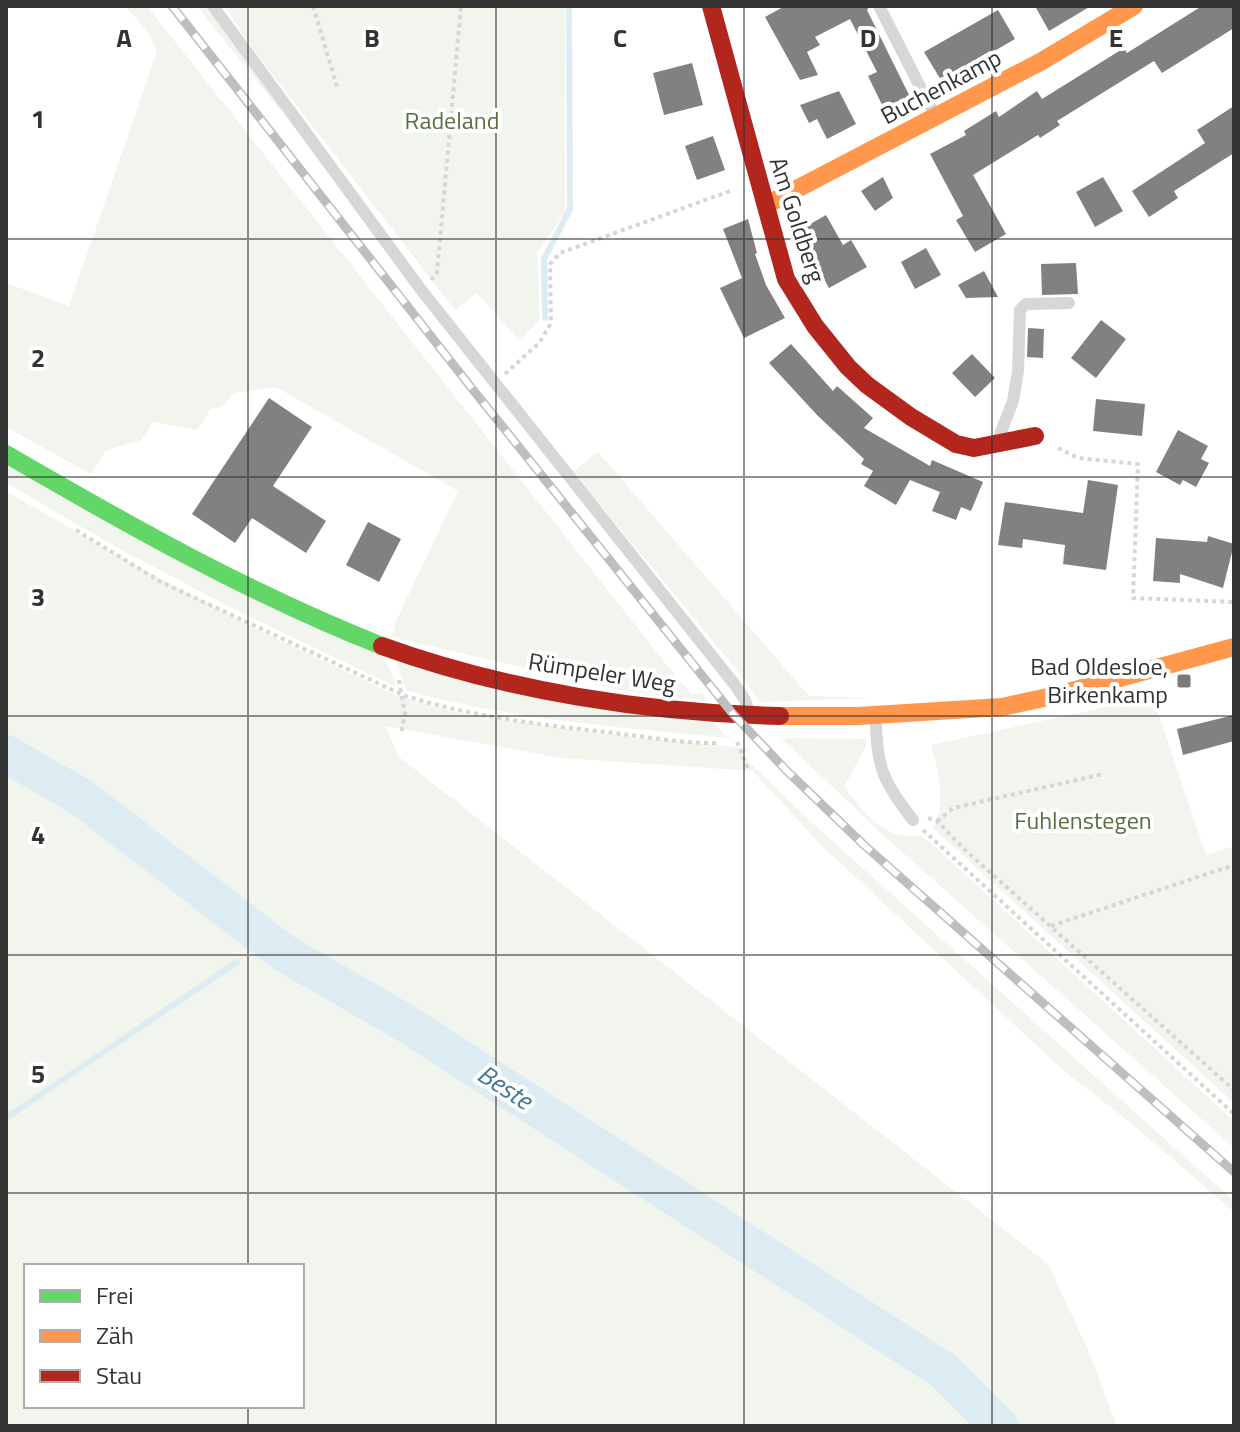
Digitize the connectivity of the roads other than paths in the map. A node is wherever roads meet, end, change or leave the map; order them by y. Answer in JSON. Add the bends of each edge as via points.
{"nodes":[{"id":1,"x":213,"y":6,"type":"edge"},
{"id":2,"x":711,"y":6,"type":"edge"},
{"id":3,"x":879,"y":6,"type":"edge"},
{"id":4,"x":1134,"y":6,"type":"edge"},
{"id":5,"x":936,"y":117,"type":"junction"},
{"id":6,"x":766,"y":205,"type":"junction"},
{"id":7,"x":1069,"y":303,"type":"dead end"},
{"id":8,"x":1035,"y":436,"type":"road end"},
{"id":9,"x":997,"y":443,"type":"junction"},
{"id":10,"x":6,"y":454,"type":"edge"},
{"id":11,"x":1234,"y":647,"type":"edge"},
{"id":12,"x":876,"y":716,"type":"junction"},
{"id":13,"x":750,"y":717,"type":"junction"},
{"id":14,"x":913,"y":820,"type":"dead end"}],
"edges":[{"from":1,"to":13,"type":"lane","via":[[422,291],[735,685]]},
{"from":2,"to":6,"type":"street","name":"Am Goldberg"},
{"from":3,"to":5,"type":"lane"},
{"from":4,"to":5,"type":"street","name":"Buchenkamp"},
{"from":5,"to":6,"type":"street","name":"Buchenkamp"},
{"from":6,"to":9,"type":"street","name":"Am Goldberg","via":[[786,279],[843,364],[882,397],[967,448]]},
{"from":7,"to":9,"type":"lane","via":[[1026,304],[1020,310],[1013,401]]},
{"from":8,"to":9,"type":"street","name":"Am Goldberg"},
{"from":10,"to":13,"type":"street","name":"Rümpeler Weg","via":[[231,580],[383,645],[444,666],[573,695]]},
{"from":11,"to":12,"type":"street","name":"Rümpeler Weg","via":[[1035,701]]},
{"from":12,"to":13,"type":"street","name":"Rümpeler Weg"},
{"from":12,"to":14,"type":"lane","via":[[881,771]]}]}
